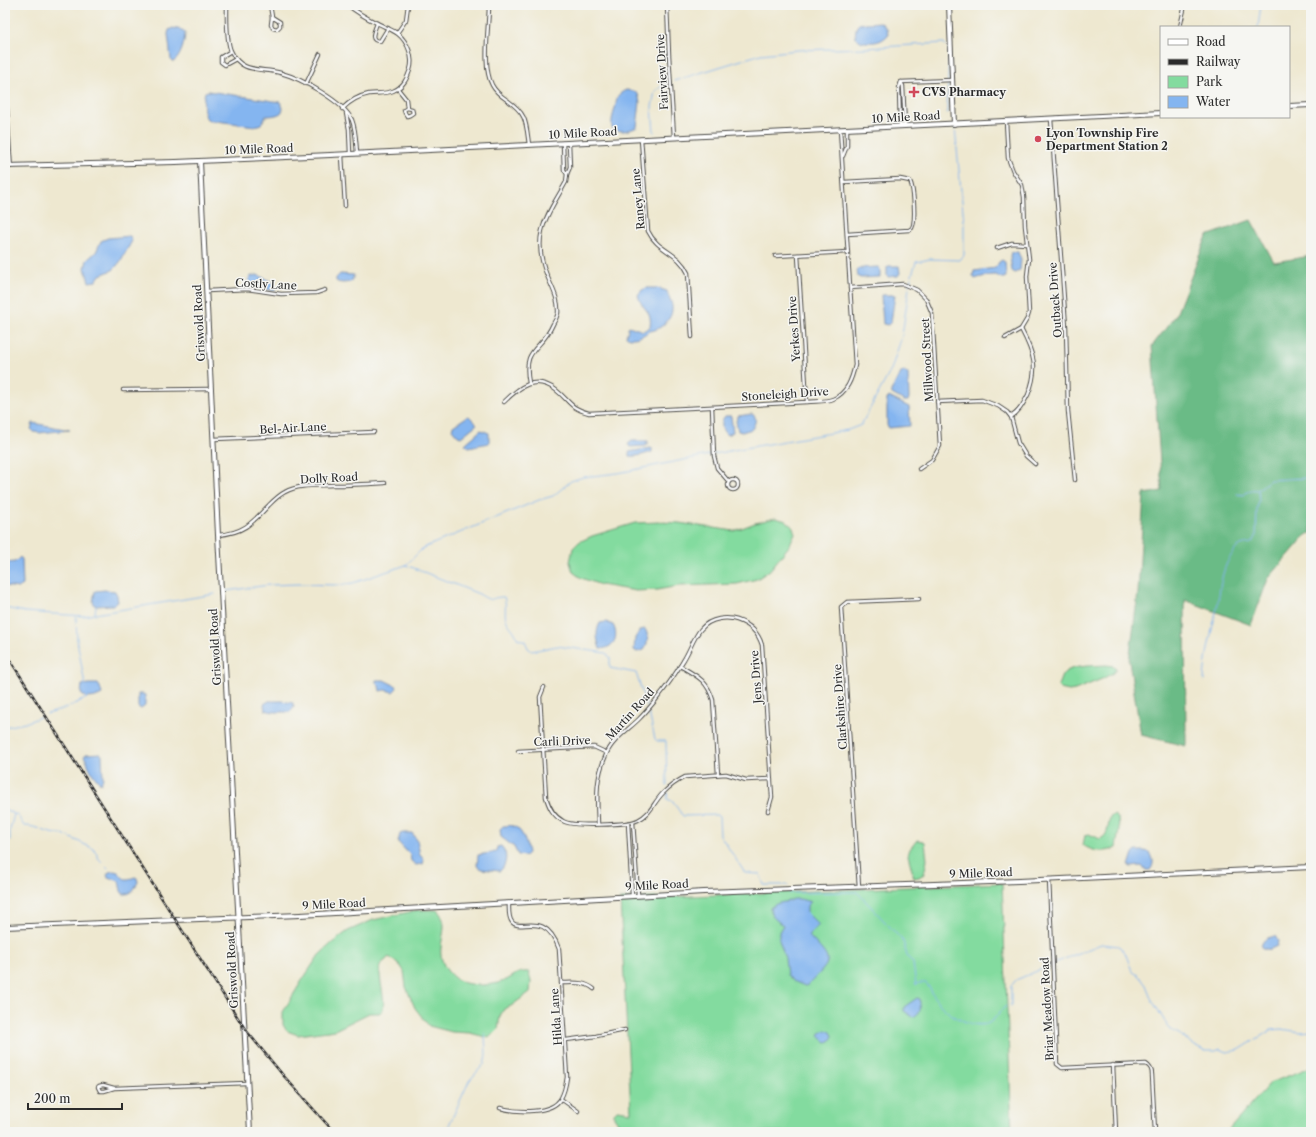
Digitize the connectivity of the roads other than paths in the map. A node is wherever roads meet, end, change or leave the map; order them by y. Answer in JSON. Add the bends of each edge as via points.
{"nodes":[{"id":1,"x":227,"y":5,"type":"edge"},
{"id":2,"x":270,"y":5,"type":"edge"},
{"id":3,"x":348,"y":5,"type":"edge"},
{"id":4,"x":408,"y":5,"type":"edge"},
{"id":5,"x":489,"y":5,"type":"edge"},
{"id":6,"x":667,"y":5,"type":"edge"},
{"id":7,"x":949,"y":5,"type":"edge"},
{"id":8,"x":1185,"y":5,"type":"edge"},
{"id":9,"x":272,"y":17,"type":"junction"},
{"id":10,"x":377,"y":23,"type":"junction"},
{"id":11,"x":1180,"y":26,"type":"edge"},
{"id":12,"x":388,"y":28,"type":"junction"},
{"id":13,"x":398,"y":33,"type":"junction"},
{"id":14,"x":231,"y":51,"type":"junction"},
{"id":15,"x":320,"y":54,"type":"dead end"},
{"id":16,"x":236,"y":58,"type":"junction"},
{"id":17,"x":952,"y":80,"type":"junction"},
{"id":18,"x":306,"y":84,"type":"junction"},
{"id":19,"x":398,"y":88,"type":"junction"},
{"id":20,"x":5,"y":92,"type":"edge"},
{"id":21,"x":1311,"y":105,"type":"edge"},
{"id":22,"x":1290,"y":106,"type":"edge"},
{"id":23,"x":407,"y":108,"type":"dead end"},
{"id":24,"x":342,"y":109,"type":"junction"},
{"id":25,"x":346,"y":113,"type":"junction"},
{"id":26,"x":1160,"y":113,"type":"edge"},
{"id":27,"x":1051,"y":119,"type":"junction"},
{"id":28,"x":1006,"y":121,"type":"junction"},
{"id":29,"x":954,"y":124,"type":"junction"},
{"id":30,"x":902,"y":127,"type":"junction"},
{"id":31,"x":847,"y":129,"type":"junction"},
{"id":32,"x":840,"y":130,"type":"junction"},
{"id":33,"x":674,"y":138,"type":"junction"},
{"id":34,"x":641,"y":140,"type":"junction"},
{"id":35,"x":563,"y":143,"type":"junction"},
{"id":36,"x":569,"y":143,"type":"junction"},
{"id":37,"x":529,"y":145,"type":"junction"},
{"id":38,"x":342,"y":154,"type":"junction"},
{"id":39,"x":350,"y":154,"type":"junction"},
{"id":40,"x":357,"y":154,"type":"junction"},
{"id":41,"x":842,"y":157,"type":"junction"},
{"id":42,"x":200,"y":161,"type":"junction"},
{"id":43,"x":5,"y":166,"type":"edge"},
{"id":44,"x":10,"y":166,"type":"junction"},
{"id":45,"x":567,"y":174,"type":"junction"},
{"id":46,"x":844,"y":182,"type":"junction"},
{"id":47,"x":345,"y":206,"type":"dead end"},
{"id":48,"x":847,"y":234,"type":"junction"},
{"id":49,"x":1026,"y":244,"type":"junction"},
{"id":50,"x":997,"y":248,"type":"dead end"},
{"id":51,"x":848,"y":252,"type":"junction"},
{"id":52,"x":798,"y":255,"type":"junction"},
{"id":53,"x":775,"y":256,"type":"dead end"},
{"id":54,"x":850,"y":288,"type":"junction"},
{"id":55,"x":325,"y":290,"type":"dead end"},
{"id":56,"x":207,"y":291,"type":"junction"},
{"id":57,"x":1021,"y":329,"type":"junction"},
{"id":58,"x":692,"y":337,"type":"dead end"},
{"id":59,"x":1005,"y":338,"type":"dead end"},
{"id":60,"x":529,"y":383,"type":"junction"},
{"id":61,"x":211,"y":389,"type":"junction"},
{"id":62,"x":122,"y":390,"type":"dead end"},
{"id":63,"x":504,"y":402,"type":"dead end"},
{"id":64,"x":807,"y":402,"type":"junction"},
{"id":65,"x":938,"y":402,"type":"junction"},
{"id":66,"x":712,"y":407,"type":"junction"},
{"id":67,"x":1011,"y":417,"type":"junction"},
{"id":68,"x":374,"y":432,"type":"dead end"},
{"id":69,"x":214,"y":439,"type":"junction"},
{"id":70,"x":1035,"y":464,"type":"dead end"},
{"id":71,"x":919,"y":469,"type":"dead end"},
{"id":72,"x":1075,"y":480,"type":"dead end"},
{"id":73,"x":729,"y":482,"type":"dead end"},
{"id":74,"x":385,"y":483,"type":"dead end"},
{"id":75,"x":218,"y":535,"type":"junction"},
{"id":76,"x":919,"y":599,"type":"dead end"},
{"id":77,"x":680,"y":666,"type":"junction"},
{"id":78,"x":544,"y":687,"type":"dead end"},
{"id":79,"x":542,"y":750,"type":"junction"},
{"id":80,"x":518,"y":751,"type":"dead end"},
{"id":81,"x":607,"y":753,"type":"junction"},
{"id":82,"x":718,"y":774,"type":"junction"},
{"id":83,"x":771,"y":779,"type":"junction"},
{"id":84,"x":768,"y":811,"type":"dead end"},
{"id":85,"x":634,"y":822,"type":"junction"},
{"id":86,"x":628,"y":823,"type":"junction"},
{"id":87,"x":598,"y":824,"type":"junction"},
{"id":88,"x":1311,"y":867,"type":"edge"},
{"id":89,"x":1049,"y":879,"type":"junction"},
{"id":90,"x":858,"y":887,"type":"junction"},
{"id":91,"x":632,"y":895,"type":"junction"},
{"id":92,"x":638,"y":895,"type":"junction"},
{"id":93,"x":508,"y":902,"type":"junction"},
{"id":94,"x":239,"y":917,"type":"junction"},
{"id":95,"x":5,"y":927,"type":"edge"},
{"id":96,"x":561,"y":983,"type":"junction"},
{"id":97,"x":594,"y":988,"type":"dead end"},
{"id":98,"x":625,"y":1030,"type":"dead end"},
{"id":99,"x":566,"y":1040,"type":"junction"},
{"id":100,"x":1113,"y":1065,"type":"junction"},
{"id":101,"x":248,"y":1082,"type":"junction"},
{"id":102,"x":114,"y":1088,"type":"junction"},
{"id":103,"x":561,"y":1098,"type":"junction"},
{"id":104,"x":500,"y":1108,"type":"dead end"},
{"id":105,"x":578,"y":1111,"type":"dead end"},
{"id":106,"x":250,"y":1132,"type":"edge"},
{"id":107,"x":1116,"y":1132,"type":"edge"},
{"id":108,"x":1154,"y":1132,"type":"edge"}],
"edges":[{"from":1,"to":14,"type":"street"},
{"from":2,"to":9,"type":"street"},
{"from":3,"to":10,"type":"street","via":[[357,13]]},
{"from":4,"to":13,"type":"street","via":[[406,20]]},
{"from":5,"to":37,"type":"street","via":[[488,73],[496,92],[521,112],[527,127]]},
{"from":6,"to":33,"type":"street","name":"Fairview Drive"},
{"from":7,"to":17,"type":"street"},
{"from":8,"to":11,"type":"street"},
{"from":9,"to":9,"type":"street","via":[[280,22],[277,29],[270,25]]},
{"from":10,"to":12,"type":"street"},
{"from":10,"to":12,"type":"street","via":[[373,40],[380,41]]},
{"from":12,"to":13,"type":"street"},
{"from":13,"to":19,"type":"street","via":[[410,55],[411,68],[406,80]]},
{"from":14,"to":16,"type":"street"},
{"from":14,"to":16,"type":"street","via":[[221,57],[221,62],[225,65]]},
{"from":15,"to":18,"type":"street"},
{"from":16,"to":18,"type":"street","via":[[245,67],[282,73]]},
{"from":17,"to":29,"type":"street"},
{"from":17,"to":30,"type":"street","via":[[901,82],[899,88]]},
{"from":18,"to":24,"type":"street","via":[[337,102]]},
{"from":19,"to":23,"type":"street","via":[[406,99]]},
{"from":19,"to":24,"type":"street","via":[[387,93],[362,96]]},
{"from":20,"to":44,"type":"street"},
{"from":21,"to":22,"type":"street"},
{"from":24,"to":25,"type":"street"},
{"from":25,"to":39,"type":"street"},
{"from":25,"to":40,"type":"street","via":[[352,120],[355,130]]},
{"from":26,"to":27,"type":"street","name":"10 Mile Road"},
{"from":27,"to":28,"type":"street","name":"10 Mile Road"},
{"from":27,"to":72,"type":"street","name":"Outback Drive","via":[[1066,327],[1068,411]]},
{"from":28,"to":29,"type":"street","name":"10 Mile Road"},
{"from":28,"to":49,"type":"street","via":[[1008,158],[1023,191]]},
{"from":29,"to":30,"type":"street","name":"10 Mile Road"},
{"from":30,"to":31,"type":"street","name":"10 Mile Road"},
{"from":31,"to":32,"type":"street","name":"10 Mile Road"},
{"from":31,"to":41,"type":"street","name":"Stoneleigh Drive","via":[[847,146]]},
{"from":32,"to":33,"type":"street","name":"10 Mile Road"},
{"from":32,"to":41,"type":"street","name":"Stoneleigh Drive"},
{"from":33,"to":34,"type":"street","name":"10 Mile Road"},
{"from":34,"to":36,"type":"street","name":"10 Mile Road"},
{"from":34,"to":58,"type":"street","name":"Raney Lane","via":[[648,231],[653,241],[678,258],[688,273]]},
{"from":35,"to":36,"type":"street","name":"10 Mile Road"},
{"from":35,"to":37,"type":"street","name":"10 Mile Road"},
{"from":35,"to":45,"type":"street","via":[[564,170]]},
{"from":36,"to":45,"type":"street","via":[[570,168]]},
{"from":37,"to":40,"type":"street","name":"10 Mile Road"},
{"from":38,"to":39,"type":"street","name":"10 Mile Road"},
{"from":38,"to":42,"type":"street","name":"10 Mile Road"},
{"from":38,"to":47,"type":"street"},
{"from":39,"to":40,"type":"street","name":"10 Mile Road"},
{"from":41,"to":46,"type":"street","name":"Stoneleigh Drive"},
{"from":42,"to":44,"type":"street","name":"10 Mile Road"},
{"from":42,"to":56,"type":"street","name":"Griswold Road"},
{"from":43,"to":44,"type":"street","name":"10 Mile Road"},
{"from":45,"to":60,"type":"street","via":[[566,182],[542,226],[540,245],[541,259],[558,302],[558,314],[551,329],[530,354],[527,363]]},
{"from":46,"to":48,"type":"street","name":"Stoneleigh Drive"},
{"from":46,"to":48,"type":"street","via":[[900,179],[910,181],[914,221],[909,230]]},
{"from":48,"to":51,"type":"street","name":"Stoneleigh Drive"},
{"from":49,"to":50,"type":"street","via":[[1012,243]]},
{"from":49,"to":57,"type":"street","via":[[1029,259],[1029,312]]},
{"from":51,"to":52,"type":"street"},
{"from":51,"to":54,"type":"street","name":"Stoneleigh Drive"},
{"from":52,"to":53,"type":"street"},
{"from":52,"to":64,"type":"street","name":"Yerkes Drive"},
{"from":54,"to":64,"type":"street","name":"Stoneleigh Drive","via":[[855,365],[852,379],[845,390],[833,399]]},
{"from":54,"to":65,"type":"street","name":"Millwood Street","via":[[903,284],[917,290],[926,299],[932,312]]},
{"from":55,"to":56,"type":"street","name":"Costly Lane","via":[[280,294],[247,289]]},
{"from":56,"to":61,"type":"street","name":"Griswold Road"},
{"from":57,"to":59,"type":"street"},
{"from":57,"to":67,"type":"street","via":[[1035,371],[1022,406],[1017,414]]},
{"from":60,"to":63,"type":"street","via":[[519,388]]},
{"from":60,"to":66,"type":"street","name":"Stoneleigh Drive","via":[[548,385],[578,410],[589,413]]},
{"from":61,"to":62,"type":"street"},
{"from":61,"to":69,"type":"street","name":"Griswold Road"},
{"from":64,"to":66,"type":"street","name":"Stoneleigh Drive"},
{"from":65,"to":67,"type":"street","via":[[982,400],[998,406]]},
{"from":65,"to":71,"type":"street","name":"Millwood Street","via":[[940,446],[932,460]]},
{"from":66,"to":73,"type":"street","via":[[714,456],[717,468]]},
{"from":67,"to":70,"type":"street","via":[[1018,443]]},
{"from":68,"to":69,"type":"street","name":"Bel-Air Lane"},
{"from":69,"to":75,"type":"street","name":"Griswold Road"},
{"from":74,"to":75,"type":"street","name":"Dolly Road","via":[[312,486],[290,490],[277,497],[245,528],[234,533]]},
{"from":75,"to":94,"type":"street","name":"Griswold Road"},
{"from":76,"to":90,"type":"street","name":"Clarkshire Drive","via":[[847,602],[841,607]]},
{"from":77,"to":81,"type":"street","name":"Martin Road","via":[[656,700],[639,720],[619,737]]},
{"from":77,"to":82,"type":"street","via":[[704,682],[711,693]]},
{"from":77,"to":83,"type":"street","name":"Jens Drive","via":[[698,630],[711,621],[722,618],[734,619],[756,633],[760,638],[763,652]]},
{"from":78,"to":79,"type":"street","via":[[540,697]]},
{"from":79,"to":80,"type":"street","name":"Carli Drive"},
{"from":79,"to":81,"type":"street","name":"Carli Drive","via":[[594,747]]},
{"from":79,"to":87,"type":"street","via":[[546,798],[554,815],[564,822],[577,825]]},
{"from":81,"to":87,"type":"street","name":"Martin Road","via":[[600,768],[597,786]]},
{"from":82,"to":83,"type":"street","via":[[746,780]]},
{"from":82,"to":85,"type":"street","via":[[691,776],[680,780],[662,794],[649,813]]},
{"from":83,"to":84,"type":"street","name":"Jens Drive","via":[[772,797]]},
{"from":85,"to":86,"type":"street"},
{"from":85,"to":92,"type":"street"},
{"from":86,"to":87,"type":"street"},
{"from":86,"to":91,"type":"street"},
{"from":88,"to":89,"type":"street","name":"9 Mile Road"},
{"from":89,"to":90,"type":"street","name":"9 Mile Road"},
{"from":89,"to":100,"type":"street","name":"Briar Meadow Road","via":[[1057,1064],[1062,1068]]},
{"from":90,"to":92,"type":"street","name":"9 Mile Road"},
{"from":91,"to":92,"type":"street","name":"9 Mile Road"},
{"from":91,"to":93,"type":"street","name":"9 Mile Road"},
{"from":93,"to":94,"type":"street","name":"9 Mile Road"},
{"from":93,"to":96,"type":"street","name":"Hilda Lane","via":[[512,923],[543,927],[555,939]]},
{"from":94,"to":95,"type":"street","name":"9 Mile Road"},
{"from":94,"to":101,"type":"street","name":"Griswold Road"},
{"from":96,"to":97,"type":"street","via":[[583,983]]},
{"from":96,"to":99,"type":"street","name":"Hilda Lane"},
{"from":98,"to":99,"type":"street"},
{"from":99,"to":103,"type":"street","name":"Hilda Lane","via":[[567,1077],[566,1088]]},
{"from":100,"to":107,"type":"street"},
{"from":100,"to":108,"type":"street","name":"Briar Meadow Road","via":[[1146,1064],[1150,1067]]},
{"from":101,"to":102,"type":"street"},
{"from":101,"to":106,"type":"street","name":"Griswold Road"},
{"from":102,"to":102,"type":"street","via":[[103,1084],[98,1088],[100,1091]]},
{"from":103,"to":104,"type":"street","via":[[557,1103],[544,1109],[517,1111]]},
{"from":103,"to":105,"type":"street"}]}
